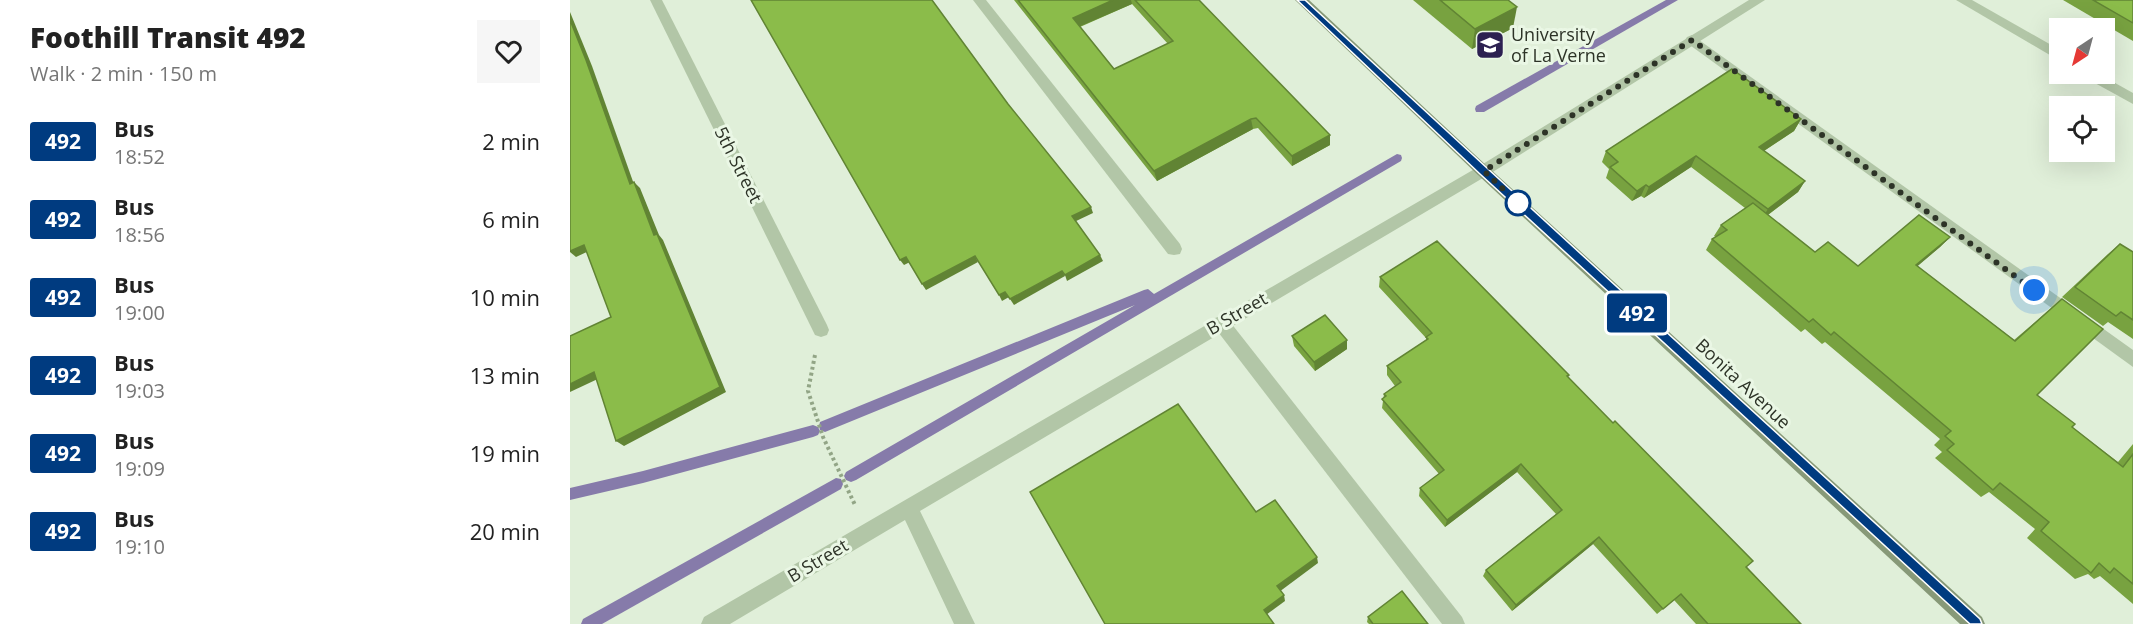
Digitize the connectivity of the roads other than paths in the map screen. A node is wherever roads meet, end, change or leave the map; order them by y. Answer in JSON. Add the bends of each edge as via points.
{"nodes":[{"id":1,"x":656,"y":0,"type":"edge"},
{"id":2,"x":979,"y":0,"type":"edge"},
{"id":3,"x":1301,"y":0,"type":"edge"},
{"id":4,"x":1759,"y":0,"type":"edge"},
{"id":5,"x":1962,"y":0,"type":"edge"},
{"id":6,"x":1692,"y":40,"type":"junction"},
{"id":7,"x":2049,"y":50,"type":"edge"},
{"id":8,"x":2107,"y":84,"type":"edge"},
{"id":9,"x":2133,"y":99,"type":"edge"},
{"id":10,"x":1484,"y":171,"type":"junction"},
{"id":11,"x":1174,"y":249,"type":"dead end"},
{"id":12,"x":1221,"y":323,"type":"junction"},
{"id":13,"x":821,"y":330,"type":"dead end"},
{"id":14,"x":2133,"y":360,"type":"edge"},
{"id":15,"x":908,"y":507,"type":"junction"},
{"id":16,"x":711,"y":624,"type":"edge"},
{"id":17,"x":965,"y":624,"type":"edge"},
{"id":18,"x":1455,"y":624,"type":"edge"},
{"id":19,"x":1975,"y":624,"type":"edge"}],
"edges":[{"from":1,"to":13,"type":"street","name":"5th Street"},
{"from":2,"to":11,"type":"street"},
{"from":3,"to":10,"type":"main road","name":"Bonita Avenue"},
{"from":4,"to":6,"type":"street","name":"B Street"},
{"from":5,"to":7,"type":"street"},
{"from":6,"to":10,"type":"street","name":"B Street"},
{"from":6,"to":14,"type":"street"},
{"from":8,"to":9,"type":"street"},
{"from":10,"to":12,"type":"street","name":"B Street"},
{"from":10,"to":19,"type":"main road","name":"Bonita Avenue"},
{"from":12,"to":15,"type":"street","name":"B Street"},
{"from":12,"to":18,"type":"street"},
{"from":15,"to":16,"type":"street","name":"B Street"},
{"from":15,"to":17,"type":"street"}]}
